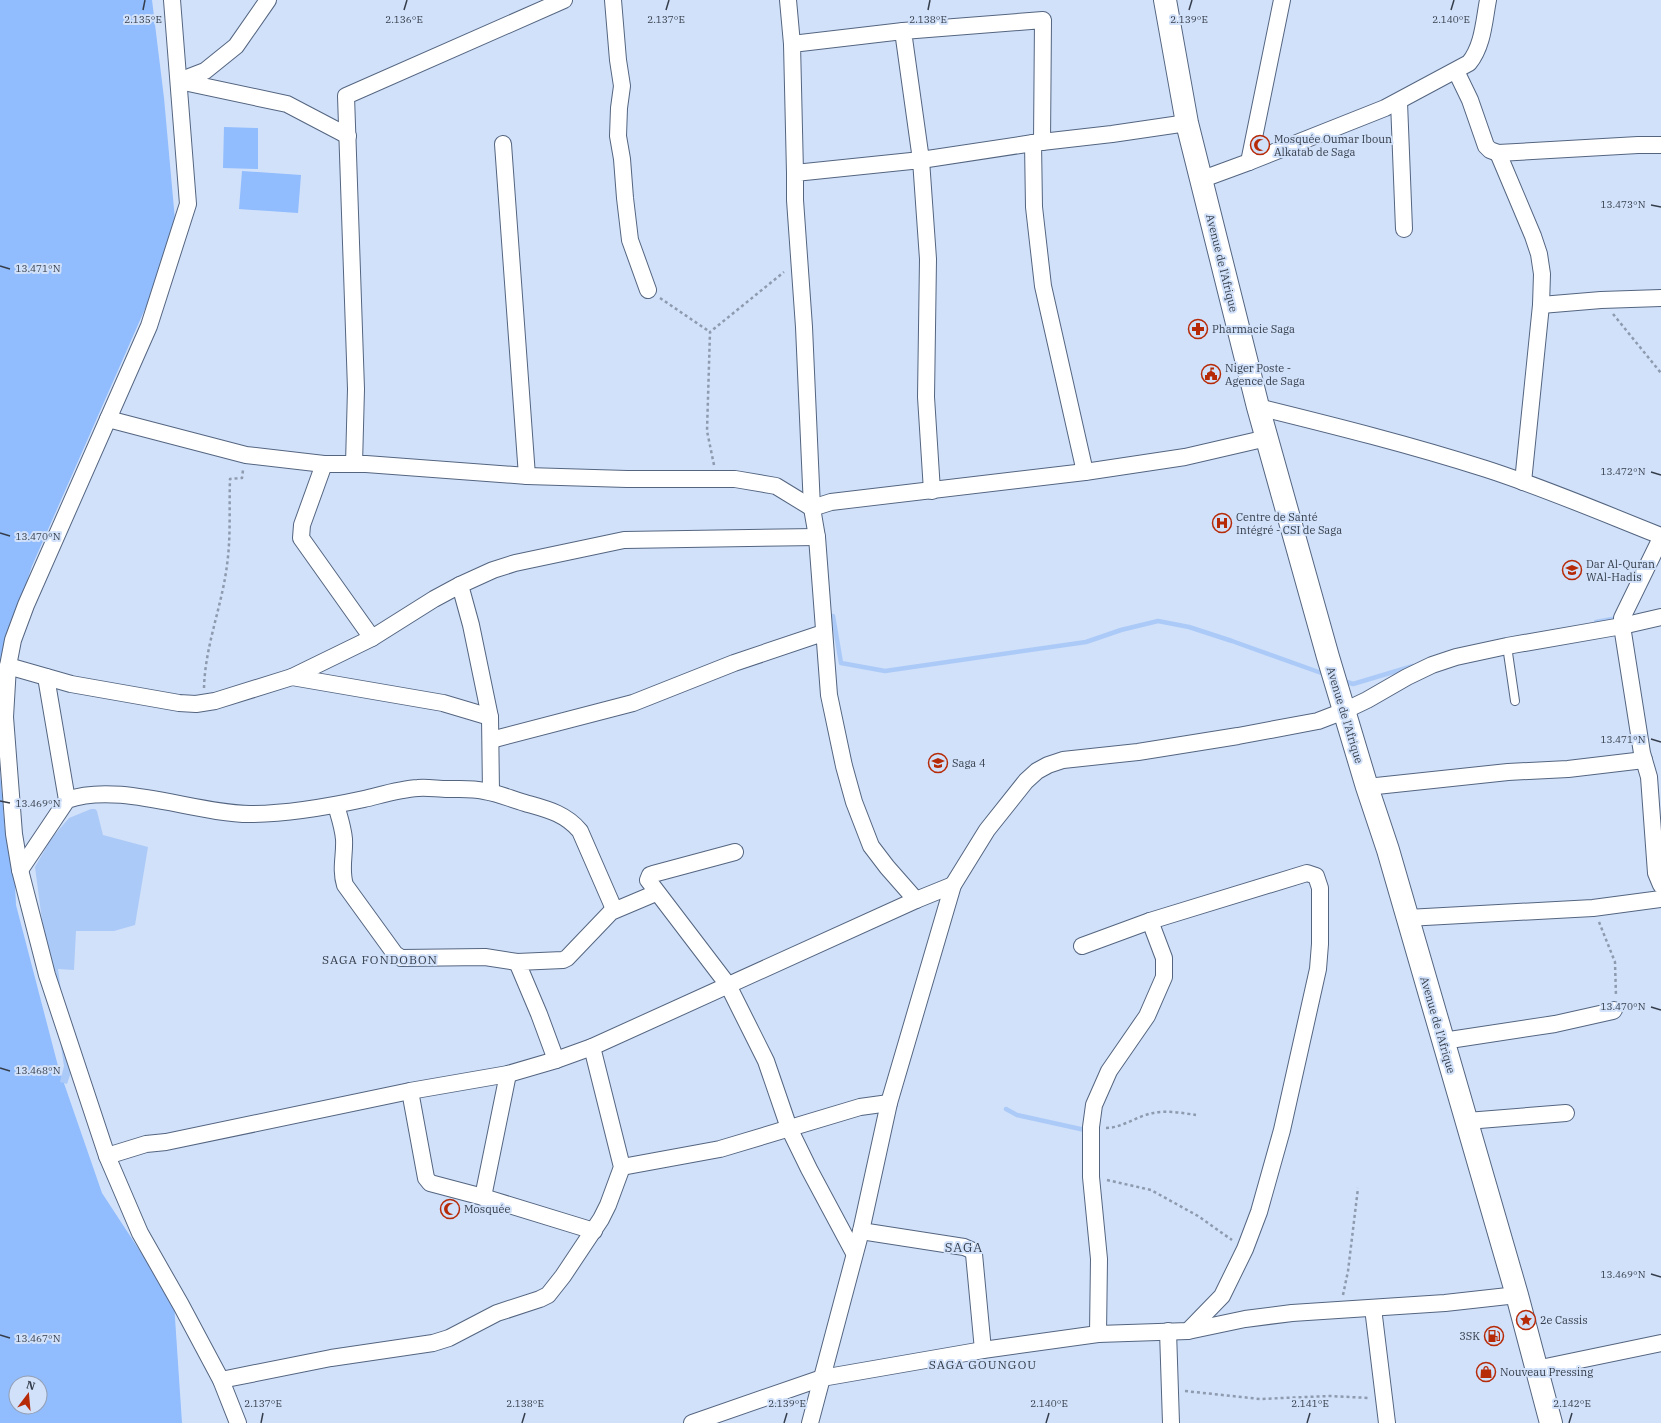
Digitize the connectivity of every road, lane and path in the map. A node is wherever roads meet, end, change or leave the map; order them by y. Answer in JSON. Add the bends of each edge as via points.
{"nodes":[{"id":1,"x":172,"y":0,"type":"edge"},
{"id":2,"x":268,"y":0,"type":"edge"},
{"id":3,"x":564,"y":0,"type":"edge"},
{"id":4,"x":613,"y":0,"type":"edge"},
{"id":5,"x":788,"y":0,"type":"edge"},
{"id":6,"x":1165,"y":0,"type":"edge"},
{"id":7,"x":1282,"y":0,"type":"edge"},
{"id":8,"x":1488,"y":0,"type":"edge"},
{"id":9,"x":903,"y":31,"type":"junction"},
{"id":10,"x":792,"y":44,"type":"junction"},
{"id":11,"x":1456,"y":71,"type":"junction"},
{"id":12,"x":179,"y":81,"type":"junction"},
{"id":13,"x":1399,"y":102,"type":"junction"},
{"id":14,"x":1187,"y":123,"type":"junction"},
{"id":15,"x":348,"y":136,"type":"junction"},
{"id":16,"x":1038,"y":143,"type":"junction"},
{"id":17,"x":503,"y":144,"type":"dead end"},
{"id":18,"x":1661,"y":145,"type":"edge"},
{"id":19,"x":1498,"y":153,"type":"junction"},
{"id":20,"x":921,"y":160,"type":"junction"},
{"id":21,"x":1249,"y":162,"type":"junction"},
{"id":22,"x":795,"y":173,"type":"junction"},
{"id":23,"x":1200,"y":180,"type":"junction"},
{"id":24,"x":1404,"y":229,"type":"dead end"},
{"id":25,"x":799,"y":261,"type":"junction"},
{"id":26,"x":648,"y":290,"type":"joint"},
{"id":27,"x":1661,"y":298,"type":"edge"},
{"id":28,"x":1541,"y":304,"type":"junction"},
{"id":29,"x":1626,"y":330,"type":"dead end"},
{"id":30,"x":710,"y":332,"type":"junction"},
{"id":31,"x":1661,"y":373,"type":"edge"},
{"id":32,"x":1258,"y":407,"type":"junction"},
{"id":33,"x":108,"y":419,"type":"junction"},
{"id":34,"x":1267,"y":438,"type":"junction"},
{"id":35,"x":246,"y":455,"type":"junction"},
{"id":36,"x":324,"y":464,"type":"junction"},
{"id":37,"x":354,"y":464,"type":"junction"},
{"id":38,"x":1085,"y":472,"type":"junction"},
{"id":39,"x":527,"y":476,"type":"junction"},
{"id":40,"x":717,"y":479,"type":"junction"},
{"id":41,"x":1523,"y":482,"type":"junction"},
{"id":42,"x":932,"y":491,"type":"junction"},
{"id":43,"x":812,"y":508,"type":"junction"},
{"id":44,"x":818,"y":537,"type":"junction"},
{"id":45,"x":1661,"y":537,"type":"edge"},
{"id":46,"x":460,"y":585,"type":"junction"},
{"id":47,"x":1661,"y":617,"type":"edge"},
{"id":48,"x":1622,"y":626,"type":"junction"},
{"id":49,"x":823,"y":633,"type":"junction"},
{"id":50,"x":372,"y":638,"type":"junction"},
{"id":51,"x":1506,"y":646,"type":"junction"},
{"id":52,"x":8,"y":666,"type":"junction"},
{"id":53,"x":46,"y":677,"type":"junction"},
{"id":54,"x":292,"y":677,"type":"junction"},
{"id":55,"x":1516,"y":701,"type":"dead end"},
{"id":56,"x":204,"y":703,"type":"junction"},
{"id":57,"x":1344,"y":711,"type":"junction"},
{"id":58,"x":490,"y":717,"type":"junction"},
{"id":59,"x":491,"y":740,"type":"junction"},
{"id":60,"x":1644,"y":760,"type":"junction"},
{"id":61,"x":1655,"y":776,"type":"edge"},
{"id":62,"x":1367,"y":787,"type":"junction"},
{"id":63,"x":491,"y":792,"type":"junction"},
{"id":64,"x":67,"y":800,"type":"junction"},
{"id":65,"x":336,"y":805,"type":"junction"},
{"id":66,"x":735,"y":852,"type":"dead end"},
{"id":67,"x":20,"y":870,"type":"junction"},
{"id":68,"x":953,"y":885,"type":"junction"},
{"id":69,"x":1661,"y":886,"type":"edge"},
{"id":70,"x":656,"y":893,"type":"junction"},
{"id":71,"x":1661,"y":899,"type":"edge"},
{"id":72,"x":916,"y":900,"type":"junction"},
{"id":73,"x":1594,"y":908,"type":"junction"},
{"id":74,"x":614,"y":909,"type":"junction"},
{"id":75,"x":1407,"y":918,"type":"junction"},
{"id":76,"x":1150,"y":921,"type":"junction"},
{"id":77,"x":1082,"y":946,"type":"dead end"},
{"id":78,"x":517,"y":962,"type":"junction"},
{"id":79,"x":728,"y":985,"type":"junction"},
{"id":80,"x":1614,"y":1010,"type":"joint"},
{"id":81,"x":1443,"y":1041,"type":"junction"},
{"id":82,"x":592,"y":1047,"type":"junction"},
{"id":83,"x":556,"y":1060,"type":"junction"},
{"id":84,"x":508,"y":1074,"type":"junction"},
{"id":85,"x":410,"y":1091,"type":"junction"},
{"id":86,"x":889,"y":1103,"type":"junction"},
{"id":87,"x":1566,"y":1113,"type":"dead end"},
{"id":88,"x":1196,"y":1115,"type":"dead end"},
{"id":89,"x":1467,"y":1121,"type":"junction"},
{"id":90,"x":1091,"y":1127,"type":"junction"},
{"id":91,"x":789,"y":1128,"type":"junction"},
{"id":92,"x":107,"y":1156,"type":"junction"},
{"id":93,"x":622,"y":1167,"type":"junction"},
{"id":94,"x":1091,"y":1177,"type":"junction"},
{"id":95,"x":1358,"y":1188,"type":"dead end"},
{"id":96,"x":483,"y":1197,"type":"junction"},
{"id":97,"x":861,"y":1230,"type":"junction"},
{"id":98,"x":594,"y":1231,"type":"junction"},
{"id":99,"x":1245,"y":1249,"type":"junction"},
{"id":100,"x":854,"y":1253,"type":"junction"},
{"id":101,"x":1517,"y":1294,"type":"junction"},
{"id":102,"x":1374,"y":1308,"type":"junction"},
{"id":103,"x":1340,"y":1309,"type":"junction"},
{"id":104,"x":1168,"y":1331,"type":"junction"},
{"id":105,"x":1188,"y":1331,"type":"junction"},
{"id":106,"x":1098,"y":1334,"type":"junction"},
{"id":107,"x":1661,"y":1343,"type":"edge"},
{"id":108,"x":982,"y":1350,"type":"junction"},
{"id":109,"x":1536,"y":1369,"type":"junction"},
{"id":110,"x":822,"y":1378,"type":"junction"},
{"id":111,"x":221,"y":1380,"type":"junction"},
{"id":112,"x":1169,"y":1390,"type":"junction"},
{"id":113,"x":1384,"y":1398,"type":"junction"},
{"id":114,"x":238,"y":1423,"type":"edge"},
{"id":115,"x":692,"y":1423,"type":"edge"},
{"id":116,"x":810,"y":1423,"type":"edge"},
{"id":117,"x":1172,"y":1423,"type":"edge"},
{"id":118,"x":1387,"y":1423,"type":"edge"},
{"id":119,"x":1551,"y":1423,"type":"edge"}],
"edges":[{"from":1,"to":12,"type":"street"},
{"from":2,"to":12,"type":"street","via":[[236,46],[205,71]]},
{"from":3,"to":15,"type":"street","via":[[346,96]]},
{"from":4,"to":26,"type":"street","via":[[622,86],[618,136],[624,198],[630,240]]},
{"from":5,"to":10,"type":"street"},
{"from":6,"to":14,"type":"main road","name":"Avenue de l'Afrique"},
{"from":7,"to":21,"type":"street"},
{"from":8,"to":11,"type":"street","via":[[1475,56]]},
{"from":9,"to":10,"type":"street"},
{"from":9,"to":16,"type":"street","via":[[1043,20]]},
{"from":9,"to":20,"type":"street"},
{"from":10,"to":22,"type":"street"},
{"from":11,"to":13,"type":"street"},
{"from":11,"to":19,"type":"street","via":[[1470,100],[1487,148]]},
{"from":12,"to":15,"type":"street","via":[[286,104]]},
{"from":12,"to":33,"type":"street","via":[[188,204],[149,326]]},
{"from":13,"to":21,"type":"street"},
{"from":13,"to":24,"type":"street"},
{"from":14,"to":16,"type":"street"},
{"from":14,"to":23,"type":"main road","name":"Avenue de l'Afrique"},
{"from":15,"to":37,"type":"street","via":[[356,389]]},
{"from":16,"to":20,"type":"street"},
{"from":16,"to":38,"type":"street","via":[[1034,207],[1043,286]]},
{"from":17,"to":39,"type":"street"},
{"from":18,"to":19,"type":"street"},
{"from":19,"to":28,"type":"street","via":[[1539,254],[1542,274]]},
{"from":20,"to":22,"type":"street"},
{"from":20,"to":42,"type":"street","via":[[928,259],[926,397]]},
{"from":21,"to":23,"type":"street"},
{"from":22,"to":25,"type":"street","via":[[794,200]]},
{"from":23,"to":32,"type":"main road","name":"Avenue de l'Afrique"},
{"from":25,"to":30,"type":"path"},
{"from":25,"to":43,"type":"street"},
{"from":26,"to":30,"type":"path"},
{"from":27,"to":28,"type":"street"},
{"from":28,"to":41,"type":"street"},
{"from":29,"to":31,"type":"path"},
{"from":30,"to":40,"type":"path","via":[[707,431]]},
{"from":32,"to":34,"type":"main road","name":"Avenue de l'Afrique"},
{"from":32,"to":41,"type":"street","via":[[1429,452]]},
{"from":33,"to":35,"type":"street"},
{"from":33,"to":52,"type":"street","via":[[26,605],[13,640]]},
{"from":34,"to":38,"type":"street","via":[[1185,457]]},
{"from":34,"to":57,"type":"main road","name":"Avenue de l'Afrique"},
{"from":35,"to":36,"type":"street"},
{"from":35,"to":56,"type":"path","via":[[242,478],[230,479],[227,565],[206,671]]},
{"from":36,"to":37,"type":"street"},
{"from":36,"to":50,"type":"street","via":[[302,525],[301,538]]},
{"from":37,"to":39,"type":"street"},
{"from":38,"to":42,"type":"street"},
{"from":39,"to":40,"type":"street"},
{"from":40,"to":43,"type":"street","via":[[736,479],[776,486]]},
{"from":41,"to":45,"type":"street"},
{"from":42,"to":43,"type":"street","via":[[831,502]]},
{"from":43,"to":44,"type":"street"},
{"from":44,"to":46,"type":"street","via":[[624,540],[493,570]]},
{"from":44,"to":49,"type":"street"},
{"from":45,"to":48,"type":"street","via":[[1622,618]]},
{"from":46,"to":50,"type":"street"},
{"from":46,"to":58,"type":"street"},
{"from":47,"to":48,"type":"street"},
{"from":48,"to":51,"type":"street"},
{"from":48,"to":60,"type":"street"},
{"from":49,"to":59,"type":"street","via":[[734,663],[633,703]]},
{"from":49,"to":72,"type":"street","via":[[835,732],[860,820],[871,846]]},
{"from":50,"to":54,"type":"street"},
{"from":51,"to":55,"type":"lane"},
{"from":51,"to":57,"type":"street","via":[[1432,665]]},
{"from":52,"to":53,"type":"street"},
{"from":52,"to":67,"type":"street","via":[[5,717],[14,834]]},
{"from":53,"to":56,"type":"street","via":[[71,684],[180,703]]},
{"from":53,"to":64,"type":"street"},
{"from":54,"to":56,"type":"street"},
{"from":54,"to":58,"type":"street","via":[[443,703]]},
{"from":57,"to":62,"type":"main road","name":"Avenue de l'Afrique"},
{"from":57,"to":68,"type":"street","via":[[1318,721],[1238,736],[1138,752],[1063,760],[1048,765],[1026,781],[991,824]]},
{"from":58,"to":59,"type":"street"},
{"from":59,"to":63,"type":"street"},
{"from":60,"to":61,"type":"street"},
{"from":60,"to":62,"type":"street"},
{"from":61,"to":69,"type":"street","via":[[1656,873]]},
{"from":62,"to":75,"type":"main road","name":"Avenue de l'Afrique"},
{"from":63,"to":65,"type":"street","via":[[419,788]]},
{"from":63,"to":74,"type":"street","via":[[552,811],[573,822],[580,831]]},
{"from":64,"to":65,"type":"street","via":[[81,795],[104,794],[249,814]]},
{"from":64,"to":67,"type":"street"},
{"from":65,"to":78,"type":"street","via":[[344,838],[342,869],[345,885],[394,954],[401,958],[484,957]]},
{"from":66,"to":70,"type":"street","via":[[650,875],[648,880]]},
{"from":67,"to":92,"type":"street","via":[[48,975]]},
{"from":68,"to":72,"type":"street"},
{"from":68,"to":86,"type":"street"},
{"from":70,"to":74,"type":"street"},
{"from":70,"to":79,"type":"street"},
{"from":71,"to":73,"type":"street"},
{"from":72,"to":79,"type":"street"},
{"from":73,"to":75,"type":"street"},
{"from":73,"to":80,"type":"path","via":[[1615,962]]},
{"from":74,"to":78,"type":"street","via":[[563,960]]},
{"from":75,"to":81,"type":"main road","name":"Avenue de l'Afrique"},
{"from":76,"to":77,"type":"street"},
{"from":76,"to":90,"type":"street","via":[[1164,958],[1164,977],[1146,1016],[1116,1060],[1100,1090],[1094,1105]]},
{"from":76,"to":99,"type":"street","via":[[1307,873],[1316,876],[1318,880],[1318,969],[1282,1130],[1260,1212]]},
{"from":78,"to":83,"type":"street"},
{"from":79,"to":82,"type":"street"},
{"from":79,"to":91,"type":"street","via":[[766,1061]]},
{"from":80,"to":81,"type":"street","via":[[1555,1024]]},
{"from":81,"to":89,"type":"main road","name":"Avenue de l'Afrique"},
{"from":82,"to":83,"type":"street"},
{"from":82,"to":93,"type":"street"},
{"from":83,"to":84,"type":"street"},
{"from":84,"to":85,"type":"street"},
{"from":84,"to":96,"type":"street"},
{"from":85,"to":92,"type":"street","via":[[146,1144]]},
{"from":85,"to":96,"type":"street","via":[[427,1181]]},
{"from":86,"to":91,"type":"street","via":[[860,1107]]},
{"from":86,"to":97,"type":"street"},
{"from":87,"to":89,"type":"street"},
{"from":88,"to":90,"type":"path","via":[[1154,1113],[1115,1127]]},
{"from":89,"to":101,"type":"main road","name":"Avenue de l'Afrique"},
{"from":90,"to":94,"type":"street"},
{"from":91,"to":93,"type":"street","via":[[720,1149]]},
{"from":91,"to":100,"type":"street"},
{"from":92,"to":111,"type":"street","via":[[140,1233]]},
{"from":93,"to":98,"type":"street","via":[[608,1205]]},
{"from":94,"to":99,"type":"path","via":[[1151,1190],[1198,1216]]},
{"from":94,"to":106,"type":"street","via":[[1099,1259]]},
{"from":95,"to":103,"type":"path","via":[[1348,1271]]},
{"from":96,"to":98,"type":"street"},
{"from":97,"to":100,"type":"street"},
{"from":97,"to":108,"type":"street","via":[[971,1250],[974,1254]]},
{"from":98,"to":111,"type":"street","via":[[548,1295],[497,1313],[449,1338],[433,1343],[331,1358]]},
{"from":99,"to":105,"type":"street","via":[[1222,1296]]},
{"from":100,"to":110,"type":"street"},
{"from":101,"to":102,"type":"street","via":[[1445,1304]]},
{"from":101,"to":109,"type":"main road","name":"Avenue de l'Afrique"},
{"from":102,"to":103,"type":"street"},
{"from":102,"to":113,"type":"street"},
{"from":103,"to":105,"type":"street","via":[[1263,1317]]},
{"from":104,"to":105,"type":"street"},
{"from":104,"to":106,"type":"street"},
{"from":104,"to":112,"type":"street"},
{"from":106,"to":108,"type":"street"},
{"from":107,"to":109,"type":"street"},
{"from":108,"to":110,"type":"street"},
{"from":109,"to":119,"type":"main road","name":"Avenue de l'Afrique"},
{"from":110,"to":115,"type":"street"},
{"from":110,"to":116,"type":"street"},
{"from":111,"to":114,"type":"street"},
{"from":112,"to":113,"type":"path","via":[[1260,1399],[1330,1396]]},
{"from":112,"to":117,"type":"street"},
{"from":113,"to":118,"type":"street"}]}
